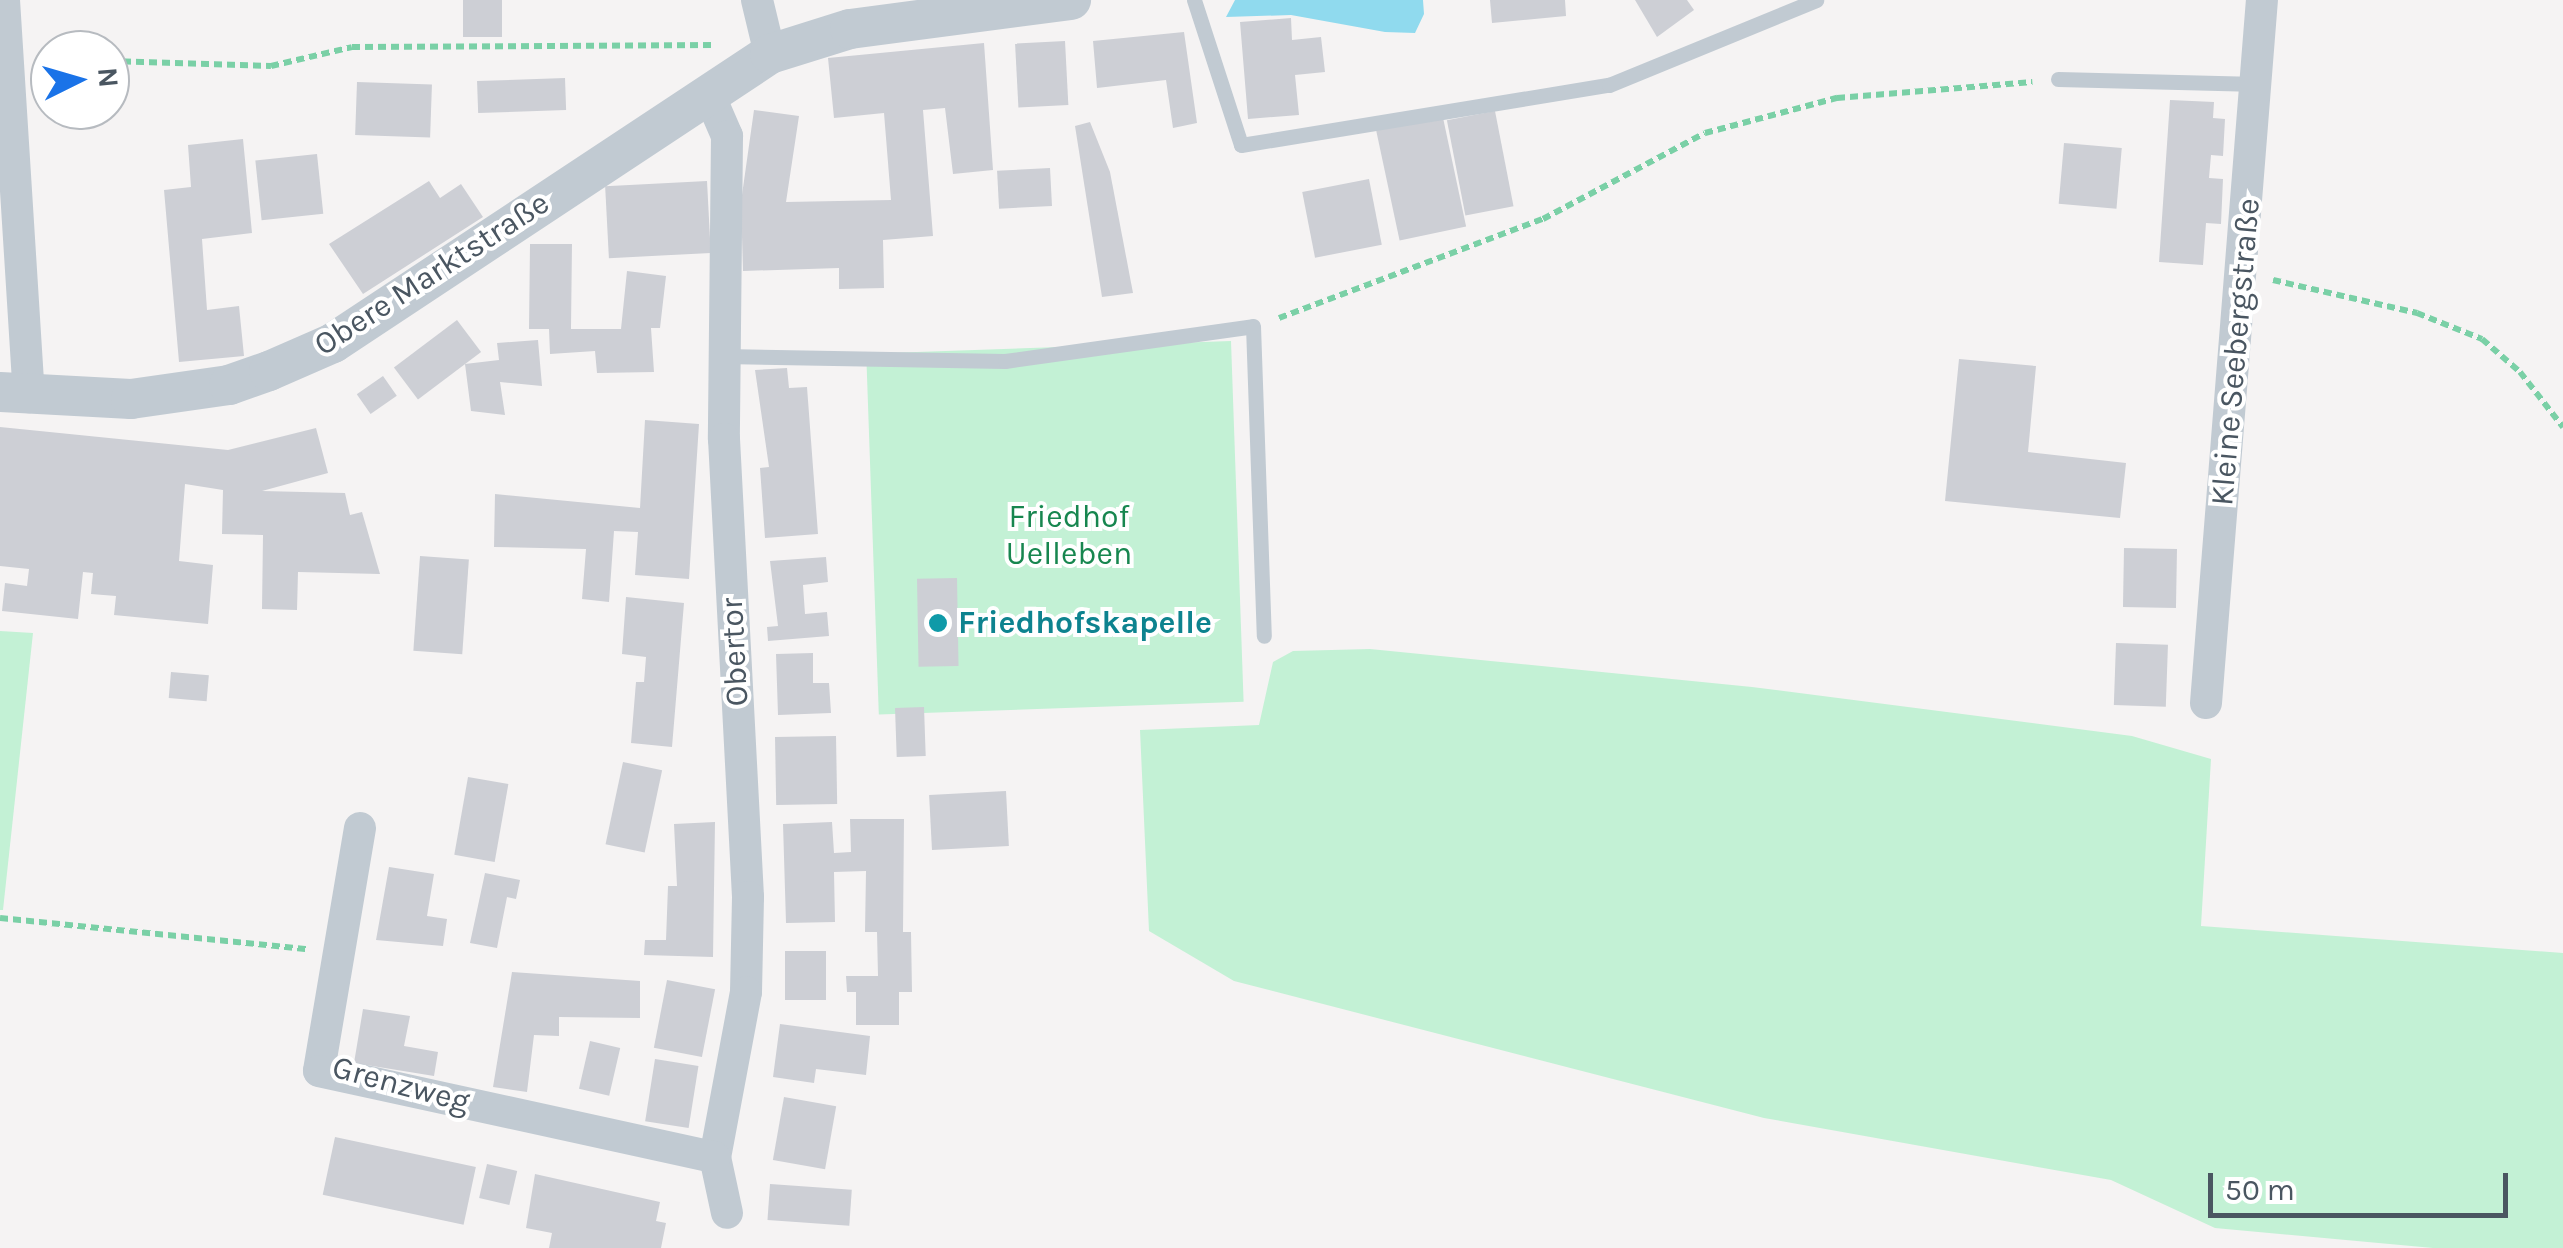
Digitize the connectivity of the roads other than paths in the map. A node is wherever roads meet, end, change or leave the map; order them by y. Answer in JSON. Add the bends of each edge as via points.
{"nodes":[{"id":1,"x":4,"y":0,"type":"edge"},
{"id":2,"x":757,"y":0,"type":"edge"},
{"id":3,"x":1071,"y":0,"type":"edge"},
{"id":4,"x":1194,"y":0,"type":"edge"},
{"id":5,"x":1816,"y":0,"type":"edge"},
{"id":6,"x":2262,"y":0,"type":"edge"},
{"id":7,"x":770,"y":54,"type":"junction"},
{"id":8,"x":2058,"y":79,"type":"road end"},
{"id":9,"x":2258,"y":84,"type":"junction"},
{"id":10,"x":708,"y":92,"type":"junction"},
{"id":11,"x":723,"y":356,"type":"junction"},
{"id":12,"x":15,"y":394,"type":"edge"},
{"id":13,"x":1264,"y":636,"type":"dead end"},
{"id":14,"x":2206,"y":703,"type":"dead end"},
{"id":15,"x":360,"y":828,"type":"dead end"},
{"id":16,"x":715,"y":1157,"type":"junction"},
{"id":17,"x":727,"y":1212,"type":"dead end"}],
"edges":[{"from":1,"to":12,"type":"street"},
{"from":2,"to":7,"type":"street"},
{"from":3,"to":7,"type":"street","name":"Obere Marktstraße","via":[[850,29]]},
{"from":4,"to":5,"type":"lane","via":[[1241,145],[1609,85]]},
{"from":6,"to":9,"type":"street","name":"Kleine Seebergstraße"},
{"from":7,"to":10,"type":"street","name":"Obere Marktstraße"},
{"from":8,"to":9,"type":"lane"},
{"from":9,"to":14,"type":"street","name":"Kleine Seebergstraße"},
{"from":10,"to":11,"type":"street","name":"Obertor","via":[[727,136]]},
{"from":10,"to":12,"type":"street","name":"Obere Marktstraße","via":[[309,355],[230,385],[181,393]]},
{"from":11,"to":13,"type":"lane","via":[[1005,361],[1253,326]]},
{"from":11,"to":16,"type":"street","name":"Obertor","via":[[748,897],[746,992]]},
{"from":15,"to":16,"type":"street","name":"Grenzweg","via":[[319,1071]]},
{"from":16,"to":17,"type":"street","name":"Obertor"}]}
